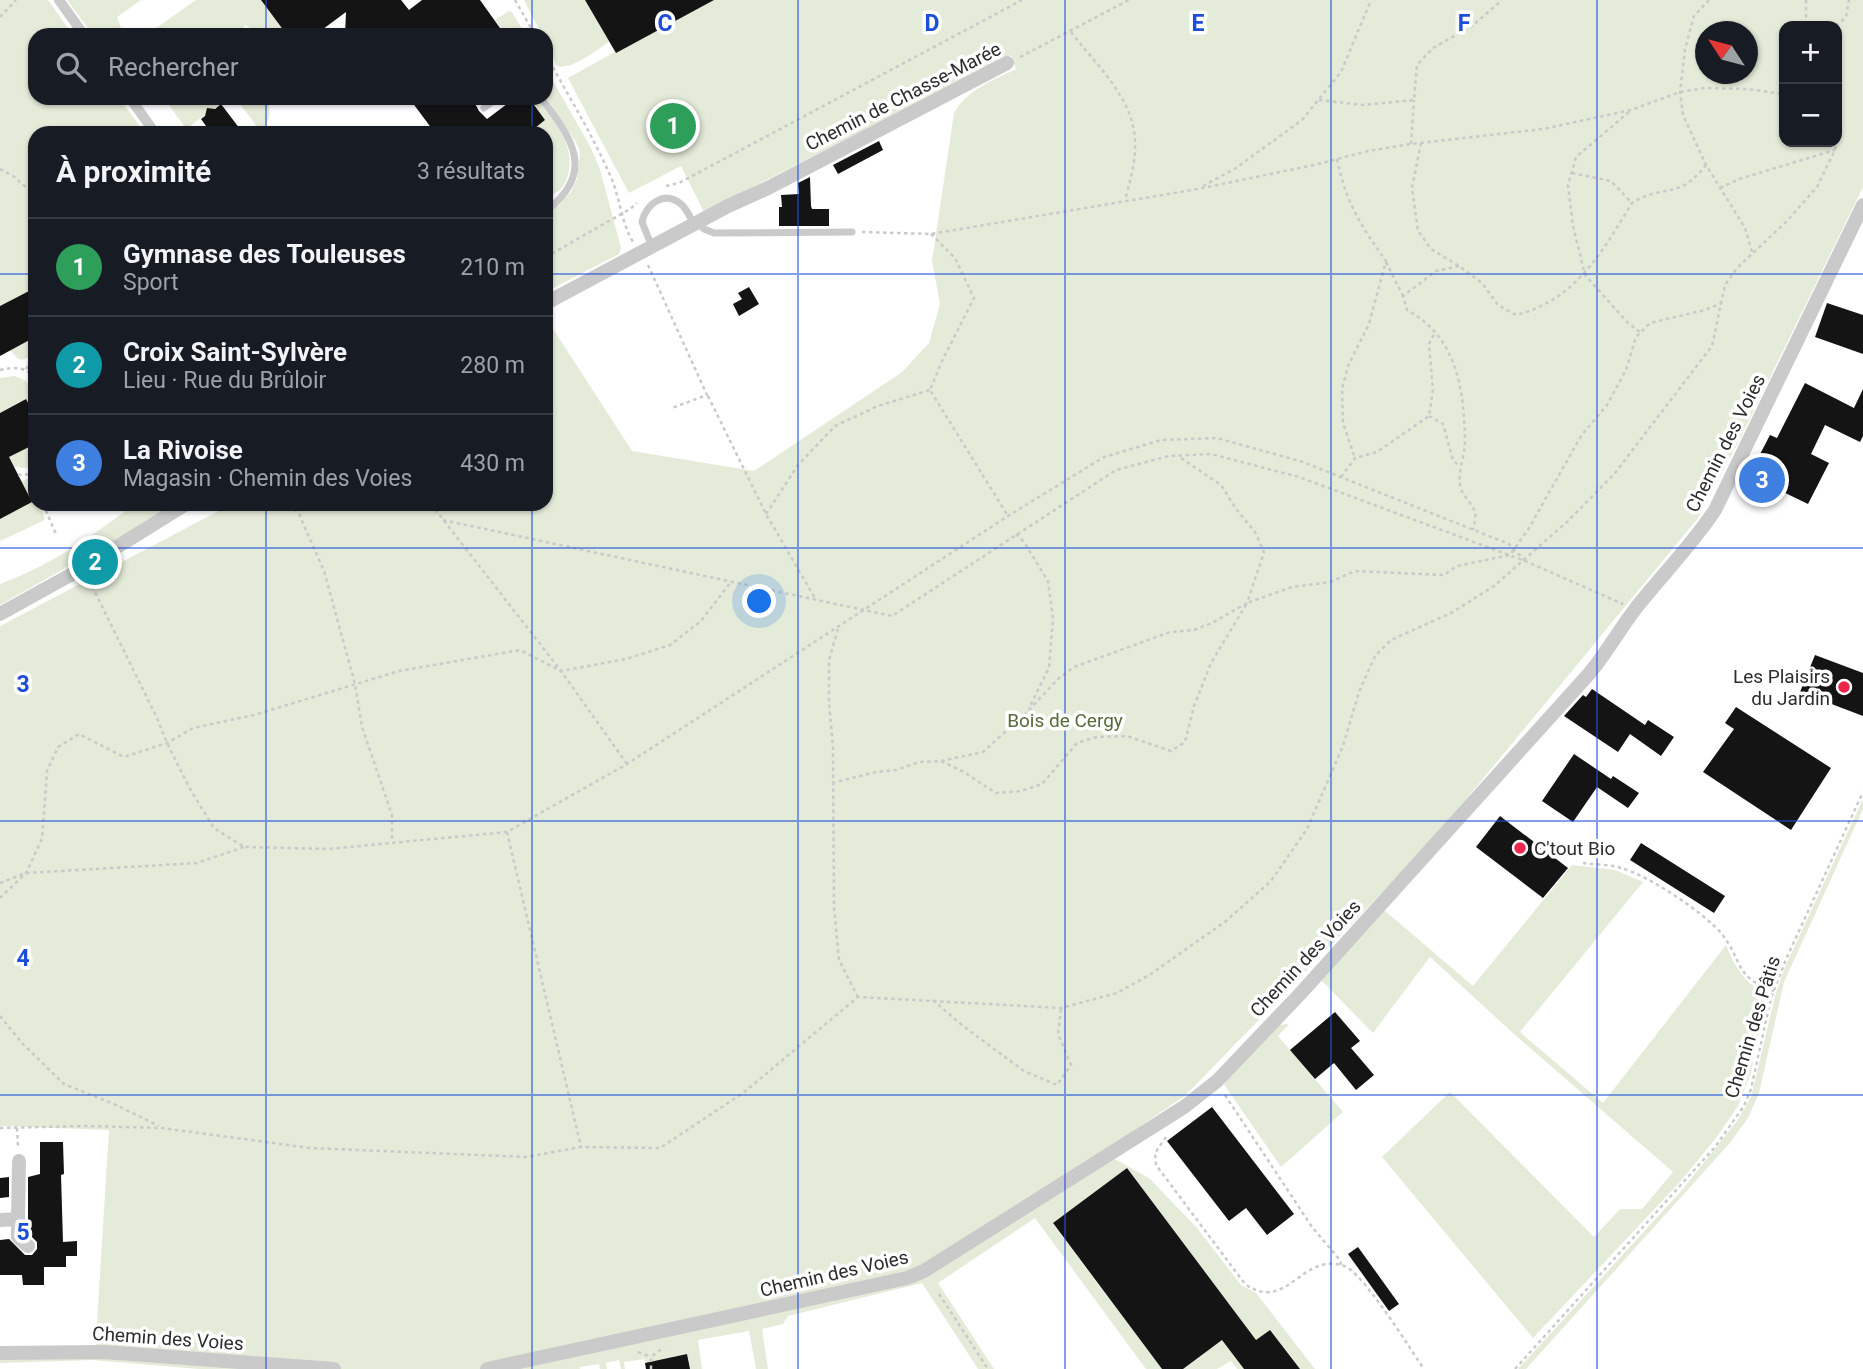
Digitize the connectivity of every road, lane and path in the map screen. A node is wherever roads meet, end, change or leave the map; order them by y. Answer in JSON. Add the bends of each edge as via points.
{"nodes":[{"id":1,"x":16,"y":0,"type":"edge"},
{"id":2,"x":59,"y":0,"type":"edge"},
{"id":3,"x":515,"y":0,"type":"edge"},
{"id":4,"x":1022,"y":0,"type":"edge"},
{"id":5,"x":1129,"y":0,"type":"edge"},
{"id":6,"x":1371,"y":0,"type":"edge"},
{"id":7,"x":1502,"y":0,"type":"edge"},
{"id":8,"x":1709,"y":0,"type":"edge"},
{"id":9,"x":1806,"y":0,"type":"edge"},
{"id":10,"x":1849,"y":0,"type":"edge"},
{"id":11,"x":1013,"y":2,"type":"edge"},
{"id":12,"x":0,"y":17,"type":"edge"},
{"id":13,"x":1806,"y":21,"type":"edge"},
{"id":14,"x":1842,"y":21,"type":"edge"},
{"id":15,"x":79,"y":28,"type":"edge"},
{"id":16,"x":531,"y":28,"type":"edge"},
{"id":17,"x":1071,"y":32,"type":"junction"},
{"id":18,"x":1007,"y":63,"type":"joint"},
{"id":19,"x":553,"y":67,"type":"edge"},
{"id":20,"x":1680,"y":92,"type":"junction"},
{"id":21,"x":1779,"y":93,"type":"edge"},
{"id":22,"x":1318,"y":99,"type":"junction"},
{"id":23,"x":1414,"y":100,"type":"junction"},
{"id":24,"x":135,"y":105,"type":"edge"},
{"id":25,"x":488,"y":105,"type":"edge"},
{"id":26,"x":546,"y":105,"type":"edge"},
{"id":27,"x":484,"y":108,"type":"dead end"},
{"id":28,"x":1631,"y":110,"type":"junction"},
{"id":29,"x":150,"y":126,"type":"edge"},
{"id":30,"x":1421,"y":143,"type":"junction"},
{"id":31,"x":1410,"y":144,"type":"junction"},
{"id":32,"x":1836,"y":147,"type":"edge"},
{"id":33,"x":1835,"y":150,"type":"junction"},
{"id":34,"x":1336,"y":159,"type":"junction"},
{"id":35,"x":1706,"y":165,"type":"junction"},
{"id":36,"x":0,"y":169,"type":"edge"},
{"id":37,"x":1572,"y":173,"type":"junction"},
{"id":38,"x":659,"y":187,"type":"dead end"},
{"id":39,"x":1720,"y":188,"type":"junction"},
{"id":40,"x":28,"y":189,"type":"edge"},
{"id":41,"x":1198,"y":189,"type":"junction"},
{"id":42,"x":642,"y":197,"type":"dead end"},
{"id":43,"x":1125,"y":200,"type":"junction"},
{"id":44,"x":1632,"y":203,"type":"junction"},
{"id":45,"x":1863,"y":205,"type":"edge"},
{"id":46,"x":553,"y":206,"type":"edge"},
{"id":47,"x":623,"y":213,"type":"junction"},
{"id":48,"x":696,"y":223,"type":"junction"},
{"id":49,"x":852,"y":232,"type":"joint"},
{"id":50,"x":931,"y":234,"type":"junction"},
{"id":51,"x":646,"y":251,"type":"junction"},
{"id":52,"x":1752,"y":252,"type":"junction"},
{"id":53,"x":553,"y":253,"type":"edge"},
{"id":54,"x":1386,"y":261,"type":"junction"},
{"id":55,"x":1459,"y":266,"type":"junction"},
{"id":56,"x":1585,"y":275,"type":"junction"},
{"id":57,"x":1404,"y":296,"type":"junction"},
{"id":58,"x":553,"y":299,"type":"edge"},
{"id":59,"x":1722,"y":303,"type":"junction"},
{"id":60,"x":1436,"y":332,"type":"junction"},
{"id":61,"x":1641,"y":332,"type":"junction"},
{"id":62,"x":26,"y":369,"type":"edge"},
{"id":63,"x":0,"y":370,"type":"edge"},
{"id":64,"x":930,"y":390,"type":"junction"},
{"id":65,"x":708,"y":395,"type":"junction"},
{"id":66,"x":672,"y":408,"type":"dead end"},
{"id":67,"x":1429,"y":416,"type":"junction"},
{"id":68,"x":1177,"y":456,"type":"junction"},
{"id":69,"x":1355,"y":458,"type":"junction"},
{"id":70,"x":1461,"y":467,"type":"junction"},
{"id":71,"x":28,"y":474,"type":"edge"},
{"id":72,"x":18,"y":475,"type":"dead end"},
{"id":73,"x":1341,"y":477,"type":"junction"},
{"id":74,"x":46,"y":511,"type":"edge"},
{"id":75,"x":175,"y":511,"type":"edge"},
{"id":76,"x":297,"y":511,"type":"edge"},
{"id":77,"x":436,"y":511,"type":"edge"},
{"id":78,"x":766,"y":513,"type":"junction"},
{"id":79,"x":1008,"y":516,"type":"junction"},
{"id":80,"x":443,"y":520,"type":"junction"},
{"id":81,"x":1473,"y":530,"type":"junction"},
{"id":82,"x":56,"y":534,"type":"dead end"},
{"id":83,"x":1016,"y":534,"type":"junction"},
{"id":84,"x":1515,"y":550,"type":"junction"},
{"id":85,"x":1510,"y":555,"type":"junction"},
{"id":86,"x":1525,"y":561,"type":"junction"},
{"id":87,"x":83,"y":568,"type":"junction"},
{"id":88,"x":730,"y":583,"type":"junction"},
{"id":89,"x":816,"y":600,"type":"junction"},
{"id":90,"x":1247,"y":603,"type":"junction"},
{"id":91,"x":1635,"y":609,"type":"junction"},
{"id":92,"x":865,"y":610,"type":"junction"},
{"id":93,"x":0,"y":614,"type":"edge"},
{"id":94,"x":838,"y":627,"type":"junction"},
{"id":95,"x":561,"y":671,"type":"junction"},
{"id":96,"x":355,"y":684,"type":"junction"},
{"id":97,"x":1027,"y":712,"type":"junction"},
{"id":98,"x":167,"y":743,"type":"junction"},
{"id":99,"x":941,"y":761,"type":"junction"},
{"id":100,"x":626,"y":764,"type":"junction"},
{"id":101,"x":832,"y":783,"type":"junction"},
{"id":102,"x":1863,"y":792,"type":"edge"},
{"id":103,"x":507,"y":832,"type":"junction"},
{"id":104,"x":392,"y":843,"type":"junction"},
{"id":105,"x":244,"y":847,"type":"junction"},
{"id":106,"x":1583,"y":863,"type":"dead end"},
{"id":107,"x":26,"y":873,"type":"junction"},
{"id":108,"x":0,"y":883,"type":"edge"},
{"id":109,"x":0,"y":898,"type":"edge"},
{"id":110,"x":1774,"y":991,"type":"junction"},
{"id":111,"x":858,"y":997,"type":"junction"},
{"id":112,"x":933,"y":1000,"type":"junction"},
{"id":113,"x":1061,"y":1008,"type":"junction"},
{"id":114,"x":0,"y":1016,"type":"edge"},
{"id":115,"x":1217,"y":1081,"type":"junction"},
{"id":116,"x":0,"y":1128,"type":"edge"},
{"id":117,"x":17,"y":1128,"type":"junction"},
{"id":118,"x":162,"y":1128,"type":"junction"},
{"id":119,"x":1171,"y":1134,"type":"dead end"},
{"id":120,"x":580,"y":1147,"type":"junction"},
{"id":121,"x":19,"y":1161,"type":"joint"},
{"id":122,"x":0,"y":1220,"type":"edge"},
{"id":123,"x":18,"y":1220,"type":"junction"},
{"id":124,"x":28,"y":1246,"type":"dead end"},
{"id":125,"x":1342,"y":1265,"type":"junction"},
{"id":126,"x":939,"y":1294,"type":"dead end"},
{"id":127,"x":0,"y":1353,"type":"edge"},
{"id":128,"x":334,"y":1369,"type":"edge"},
{"id":129,"x":488,"y":1369,"type":"edge"},
{"id":130,"x":988,"y":1369,"type":"edge"},
{"id":131,"x":1424,"y":1369,"type":"edge"},
{"id":132,"x":1515,"y":1369,"type":"edge"}],
"edges":[{"from":1,"to":12,"type":"path"},
{"from":2,"to":15,"type":"street"},
{"from":3,"to":16,"type":"path"},
{"from":4,"to":11,"type":"path"},
{"from":5,"to":17,"type":"path","name":"Chemin de Chasse-Marée"},
{"from":6,"to":22,"type":"path","via":[[1341,72]]},
{"from":7,"to":23,"type":"path","via":[[1472,26],[1433,48],[1417,65]]},
{"from":8,"to":20,"type":"path","via":[[1694,16]]},
{"from":9,"to":13,"type":"path"},
{"from":10,"to":14,"type":"path"},
{"from":11,"to":38,"type":"path","via":[[679,183]]},
{"from":17,"to":18,"type":"path","name":"Chemin de Chasse-Marée"},
{"from":17,"to":43,"type":"path","via":[[1121,97],[1134,131],[1134,164]]},
{"from":18,"to":48,"type":"street","name":"Chemin de Chasse-Marée"},
{"from":19,"to":47,"type":"path","via":[[597,146]]},
{"from":20,"to":21,"type":"path","via":[[1705,88]]},
{"from":20,"to":28,"type":"path"},
{"from":20,"to":35,"type":"path","via":[[1683,115]]},
{"from":22,"to":23,"type":"path","via":[[1363,105]]},
{"from":22,"to":41,"type":"path","via":[[1287,132]]},
{"from":23,"to":31,"type":"path"},
{"from":24,"to":29,"type":"street"},
{"from":25,"to":27,"type":"lane"},
{"from":26,"to":46,"type":"lane","via":[[570,138],[575,166],[570,188]]},
{"from":28,"to":30,"type":"path","via":[[1543,129]]},
{"from":28,"to":37,"type":"path","via":[[1576,158]]},
{"from":30,"to":31,"type":"path"},
{"from":30,"to":55,"type":"path","via":[[1412,188],[1418,231],[1431,249]]},
{"from":31,"to":34,"type":"path"},
{"from":32,"to":33,"type":"path"},
{"from":33,"to":39,"type":"path"},
{"from":33,"to":52,"type":"path","via":[[1817,187]]},
{"from":34,"to":41,"type":"path"},
{"from":34,"to":54,"type":"path","via":[[1343,189]]},
{"from":35,"to":39,"type":"path"},
{"from":35,"to":44,"type":"path","via":[[1679,190],[1644,196]]},
{"from":36,"to":40,"type":"path"},
{"from":37,"to":44,"type":"path","via":[[1611,181]]},
{"from":37,"to":56,"type":"path","via":[[1568,185],[1573,226]]},
{"from":39,"to":52,"type":"path","via":[[1745,228]]},
{"from":41,"to":43,"type":"path"},
{"from":42,"to":47,"type":"path"},
{"from":43,"to":50,"type":"path"},
{"from":44,"to":56,"type":"path"},
{"from":45,"to":91,"type":"street","name":"Chemin des Voies","via":[[1715,510]]},
{"from":47,"to":51,"type":"path","via":[[628,234]]},
{"from":47,"to":53,"type":"path"},
{"from":48,"to":49,"type":"lane","via":[[714,233]]},
{"from":48,"to":51,"type":"street","name":"Chemin de Chasse-Marée"},
{"from":48,"to":51,"type":"lane","via":[[678,202],[654,201],[642,222]]},
{"from":49,"to":50,"type":"path"},
{"from":50,"to":64,"type":"path","via":[[955,258],[974,298]]},
{"from":51,"to":58,"type":"street","name":"Chemin de Chasse-Marée"},
{"from":51,"to":65,"type":"path","via":[[649,267]]},
{"from":52,"to":59,"type":"path","via":[[1725,285]]},
{"from":54,"to":57,"type":"path"},
{"from":54,"to":69,"type":"path","via":[[1370,324],[1342,388],[1343,423]]},
{"from":55,"to":56,"type":"path","via":[[1482,283],[1498,305],[1516,315],[1558,298]]},
{"from":55,"to":57,"type":"path","via":[[1436,271]]},
{"from":56,"to":61,"type":"path"},
{"from":57,"to":60,"type":"path","via":[[1407,310],[1425,319]]},
{"from":59,"to":61,"type":"path","via":[[1650,323]]},
{"from":59,"to":86,"type":"path","via":[[1712,346],[1647,434],[1569,521]]},
{"from":60,"to":67,"type":"path","via":[[1429,344],[1433,390]]},
{"from":60,"to":70,"type":"path","via":[[1460,382],[1465,444]]},
{"from":61,"to":84,"type":"path","via":[[1607,405],[1581,436]]},
{"from":62,"to":63,"type":"path"},
{"from":64,"to":78,"type":"path","via":[[835,426],[798,465]]},
{"from":64,"to":79,"type":"path"},
{"from":65,"to":66,"type":"path"},
{"from":65,"to":78,"type":"path"},
{"from":67,"to":69,"type":"path","via":[[1377,452]]},
{"from":67,"to":70,"type":"path","via":[[1443,424],[1453,460]]},
{"from":68,"to":83,"type":"path","via":[[1116,470]]},
{"from":68,"to":85,"type":"path","via":[[1211,454],[1299,477]]},
{"from":68,"to":90,"type":"path","via":[[1221,485],[1255,531],[1264,552]]},
{"from":69,"to":73,"type":"path"},
{"from":70,"to":81,"type":"path","via":[[1460,487],[1475,513]]},
{"from":71,"to":72,"type":"path"},
{"from":73,"to":79,"type":"path","via":[[1217,438],[1161,440],[1104,457]]},
{"from":73,"to":81,"type":"path"},
{"from":74,"to":82,"type":"path"},
{"from":75,"to":87,"type":"street"},
{"from":76,"to":96,"type":"path","via":[[324,571]]},
{"from":77,"to":80,"type":"path"},
{"from":78,"to":89,"type":"path"},
{"from":79,"to":92,"type":"path"},
{"from":80,"to":88,"type":"path"},
{"from":80,"to":95,"type":"path"},
{"from":81,"to":84,"type":"path"},
{"from":83,"to":92,"type":"path","via":[[892,616]]},
{"from":83,"to":97,"type":"path","via":[[1048,581],[1053,618],[1049,668]]},
{"from":84,"to":85,"type":"path"},
{"from":84,"to":86,"type":"path"},
{"from":85,"to":86,"type":"path"},
{"from":85,"to":90,"type":"path","via":[[1457,566],[1444,575],[1355,571]]},
{"from":86,"to":91,"type":"path"},
{"from":86,"to":113,"type":"path","via":[[1451,613],[1391,640],[1375,656],[1307,828],[1271,881],[1226,921],[1151,974],[1117,993]]},
{"from":87,"to":93,"type":"street"},
{"from":87,"to":98,"type":"path"},
{"from":88,"to":89,"type":"path"},
{"from":88,"to":95,"type":"path","via":[[701,621],[670,645]]},
{"from":89,"to":92,"type":"path"},
{"from":90,"to":97,"type":"path","via":[[1194,630],[1170,632],[1074,667]]},
{"from":90,"to":99,"type":"path","via":[[1211,663],[1185,742],[1171,751],[1127,736],[1097,737],[1077,743],[1042,784],[996,793]]},
{"from":91,"to":115,"type":"street","name":"Chemin des Voies","via":[[1603,658]]},
{"from":92,"to":94,"type":"path"},
{"from":94,"to":100,"type":"path"},
{"from":94,"to":101,"type":"path","via":[[829,660]]},
{"from":95,"to":96,"type":"path","via":[[520,650],[399,671]]},
{"from":95,"to":100,"type":"path"},
{"from":96,"to":98,"type":"path","via":[[193,728]]},
{"from":96,"to":104,"type":"path","via":[[362,727],[392,815]]},
{"from":97,"to":99,"type":"path","via":[[982,752]]},
{"from":98,"to":105,"type":"path","via":[[214,828]]},
{"from":98,"to":107,"type":"path","via":[[124,757],[79,734],[58,747],[47,771],[42,839]]},
{"from":99,"to":101,"type":"path"},
{"from":100,"to":103,"type":"path"},
{"from":101,"to":111,"type":"path","via":[[839,960]]},
{"from":102,"to":110,"type":"path","name":"Chemin des Pâtis"},
{"from":103,"to":104,"type":"path"},
{"from":103,"to":120,"type":"path"},
{"from":104,"to":105,"type":"path","via":[[328,849]]},
{"from":105,"to":107,"type":"path","via":[[197,863]]},
{"from":106,"to":110,"type":"path","via":[[1620,867],[1691,907],[1720,932],[1749,980]]},
{"from":107,"to":108,"type":"path"},
{"from":107,"to":109,"type":"path"},
{"from":110,"to":132,"type":"path","name":"Chemin des Pâtis","via":[[1751,1089],[1731,1126]]},
{"from":111,"to":112,"type":"path"},
{"from":111,"to":120,"type":"path","via":[[743,1093],[660,1148]]},
{"from":112,"to":113,"type":"path"},
{"from":112,"to":113,"type":"path","via":[[1024,1071],[1057,1085],[1071,1065],[1058,1034]]},
{"from":114,"to":118,"type":"path","via":[[64,1084]]},
{"from":115,"to":125,"type":"path"},
{"from":115,"to":129,"type":"street","name":"Chemin des Voies","via":[[1184,1107],[907,1278]]},
{"from":116,"to":117,"type":"path"},
{"from":117,"to":118,"type":"path"},
{"from":117,"to":121,"type":"path"},
{"from":118,"to":120,"type":"path","via":[[323,1148],[526,1157]]},
{"from":119,"to":125,"type":"path","via":[[1158,1147],[1156,1165],[1245,1284],[1271,1294],[1306,1271]]},
{"from":121,"to":123,"type":"street"},
{"from":122,"to":123,"type":"street"},
{"from":123,"to":124,"type":"street","via":[[18,1237]]},
{"from":125,"to":131,"type":"path","via":[[1362,1281]]},
{"from":126,"to":130,"type":"path"},
{"from":127,"to":128,"type":"street","name":"Chemin des Voies","via":[[104,1352]]}]}
